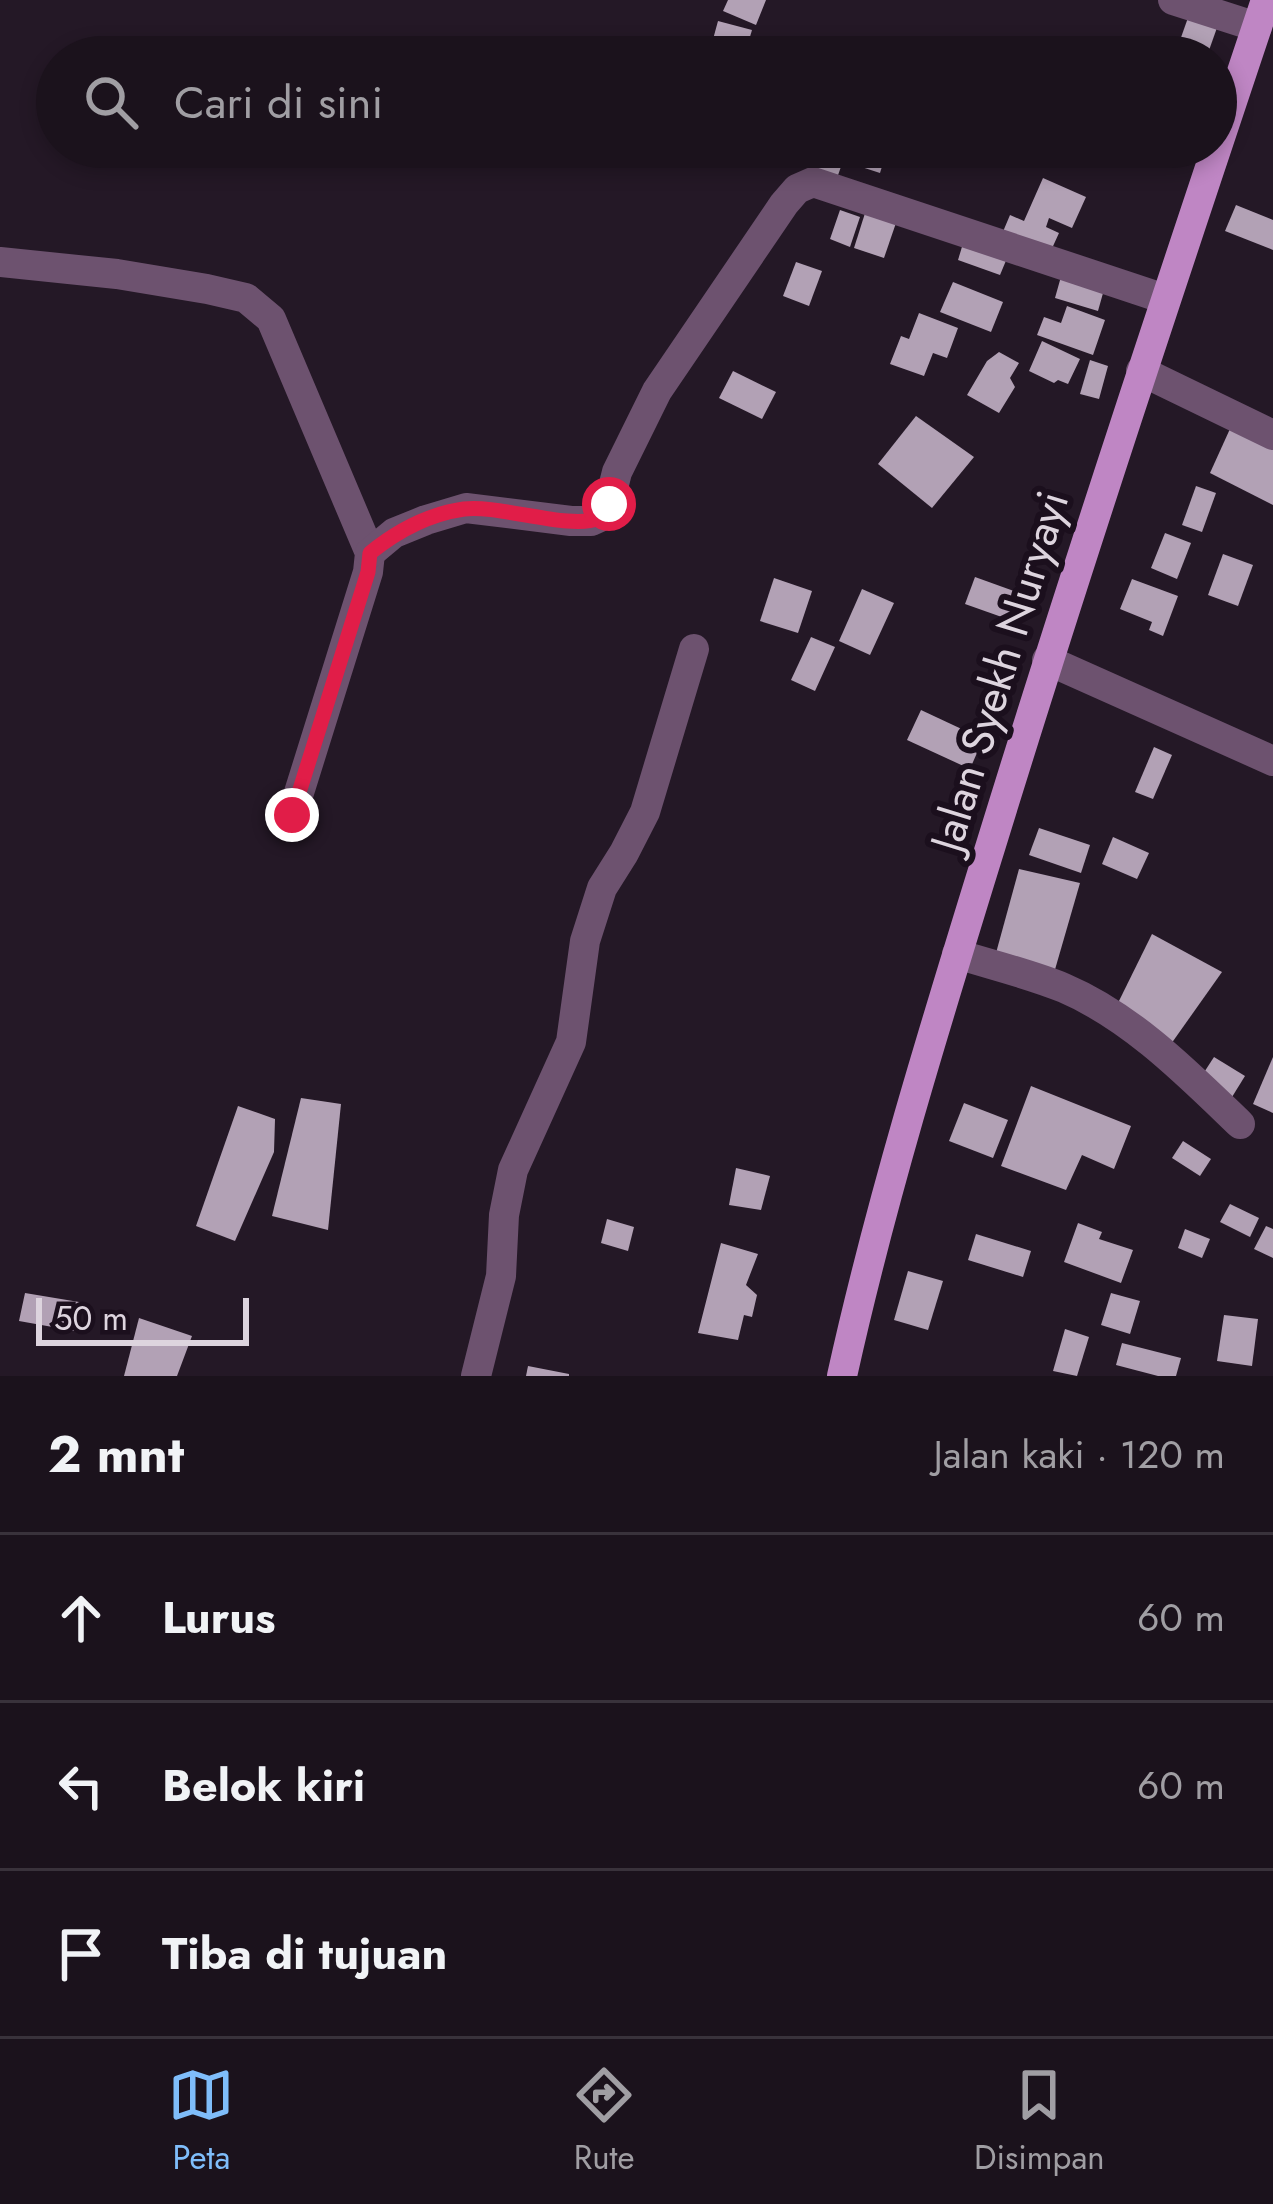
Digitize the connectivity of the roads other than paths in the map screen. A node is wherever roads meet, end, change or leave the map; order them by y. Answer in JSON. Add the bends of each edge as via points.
{"nodes":[{"id":1,"x":1173,"y":0,"type":"edge"},
{"id":2,"x":1261,"y":14,"type":"edge"},
{"id":3,"x":1237,"y":86,"type":"edge"},
{"id":4,"x":1210,"y":168,"type":"edge"},
{"id":5,"x":0,"y":262,"type":"edge"},
{"id":6,"x":1166,"y":299,"type":"junction"},
{"id":7,"x":1142,"y":371,"type":"junction"},
{"id":8,"x":1273,"y":435,"type":"edge"},
{"id":9,"x":370,"y":553,"type":"junction"},
{"id":10,"x":694,"y":649,"type":"dead end"},
{"id":11,"x":1047,"y":660,"type":"junction"},
{"id":12,"x":1273,"y":761,"type":"edge"},
{"id":13,"x":292,"y":815,"type":"dead end"},
{"id":14,"x":957,"y":954,"type":"junction"},
{"id":15,"x":1240,"y":1124,"type":"dead end"},
{"id":16,"x":476,"y":1376,"type":"edge"},
{"id":17,"x":842,"y":1376,"type":"edge"}],
"edges":[{"from":1,"to":2,"type":"street"},
{"from":2,"to":3,"type":"main road","name":"Jalan Syekh Nuryayi"},
{"from":4,"to":6,"type":"main road","name":"Jalan Syekh Nuryayi"},
{"from":5,"to":9,"type":"street","via":[[246,298],[271,319]]},
{"from":6,"to":7,"type":"main road","name":"Jalan Syekh Nuryayi"},
{"from":6,"to":9,"type":"street","via":[[813,182],[784,204],[657,391],[602,516],[571,521],[466,508],[394,533]]},
{"from":7,"to":8,"type":"street"},
{"from":7,"to":11,"type":"main road","name":"Jalan Syekh Nuryayi"},
{"from":9,"to":13,"type":"street"},
{"from":10,"to":16,"type":"street","via":[[645,812],[590,923],[571,1042],[513,1170],[501,1276]]},
{"from":11,"to":12,"type":"street"},
{"from":11,"to":14,"type":"main road","name":"Jalan Syekh Nuryayi"},
{"from":14,"to":15,"type":"street","via":[[1065,989],[1125,1023]]},
{"from":14,"to":17,"type":"main road","name":"Jalan Syekh Nuryayi"}]}
